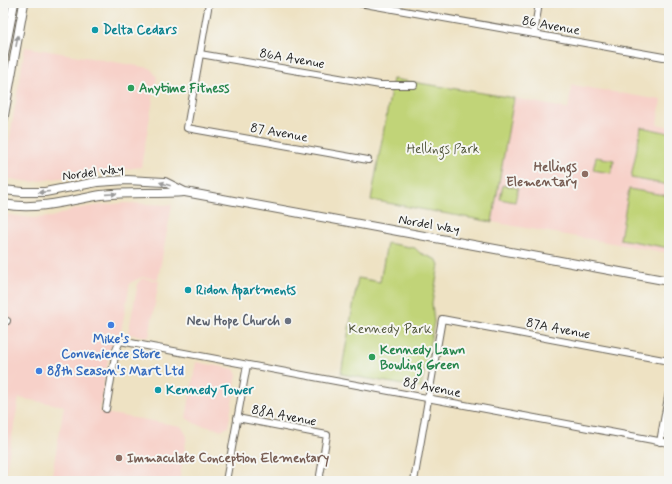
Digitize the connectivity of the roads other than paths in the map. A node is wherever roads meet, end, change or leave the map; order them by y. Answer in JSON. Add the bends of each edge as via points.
{"nodes":[{"id":1,"x":14,"y":3,"type":"edge"},
{"id":2,"x":24,"y":3,"type":"edge"},
{"id":3,"x":208,"y":3,"type":"edge"},
{"id":4,"x":359,"y":3,"type":"edge"},
{"id":5,"x":539,"y":3,"type":"edge"},
{"id":6,"x":534,"y":34,"type":"junction"},
{"id":7,"x":6,"y":46,"type":"junction"},
{"id":8,"x":200,"y":54,"type":"junction"},
{"id":9,"x":669,"y":58,"type":"edge"},
{"id":10,"x":3,"y":60,"type":"edge"},
{"id":11,"x":11,"y":79,"type":"junction"},
{"id":12,"x":414,"y":85,"type":"dead end"},
{"id":13,"x":3,"y":121,"type":"edge"},
{"id":14,"x":368,"y":160,"type":"dead end"},
{"id":15,"x":3,"y":190,"type":"edge"},
{"id":16,"x":185,"y":192,"type":"junction"},
{"id":17,"x":3,"y":204,"type":"edge"},
{"id":18,"x":669,"y":281,"type":"edge"},
{"id":19,"x":669,"y":361,"type":"edge"},
{"id":20,"x":247,"y":365,"type":"junction"},
{"id":21,"x":669,"y":392,"type":"edge"},
{"id":22,"x":429,"y":399,"type":"junction"},
{"id":23,"x":106,"y":409,"type":"dead end"},
{"id":24,"x":237,"y":418,"type":"junction"},
{"id":25,"x":660,"y":442,"type":"junction"},
{"id":26,"x":669,"y":443,"type":"edge"},
{"id":27,"x":226,"y":481,"type":"edge"},
{"id":28,"x":319,"y":481,"type":"edge"},
{"id":29,"x":414,"y":481,"type":"edge"}],
"edges":[{"from":1,"to":7,"type":"main road"},
{"from":11,"to":2,"type":"main road","one_way":true},
{"from":3,"to":8,"type":"street"},
{"from":4,"to":6,"type":"street","name":"86 Avenue"},
{"from":5,"to":6,"type":"street"},
{"from":6,"to":9,"type":"street","name":"86 Avenue"},
{"from":7,"to":10,"type":"main road"},
{"from":7,"to":11,"type":"main road","via":[[9,52],[7,71]]},
{"from":8,"to":12,"type":"street","name":"86A Avenue","via":[[380,85]]},
{"from":8,"to":14,"type":"street","name":"87 Avenue","via":[[187,128]]},
{"from":11,"to":13,"type":"main road"},
{"from":16,"to":15,"type":"main road","name":"Nordel Way","one_way":true,"via":[[165,182],[127,180],[96,182],[45,192]]},
{"from":17,"to":16,"type":"main road","name":"Nordel Way","one_way":true,"via":[[45,206],[103,195]]},
{"from":16,"to":18,"type":"main road","name":"Nordel Way"},
{"from":19,"to":22,"type":"street","name":"87A Avenue","via":[[442,319]]},
{"from":20,"to":22,"type":"street","name":"88 Avenue"},
{"from":20,"to":23,"type":"street","name":"88 Avenue","via":[[120,341],[116,350]]},
{"from":20,"to":24,"type":"street"},
{"from":21,"to":25,"type":"street"},
{"from":22,"to":25,"type":"street","name":"88 Avenue"},
{"from":22,"to":29,"type":"street"},
{"from":24,"to":27,"type":"street"},
{"from":24,"to":28,"type":"street","name":"88A Avenue","via":[[327,435]]},
{"from":25,"to":26,"type":"street","name":"88 Avenue"}]}
